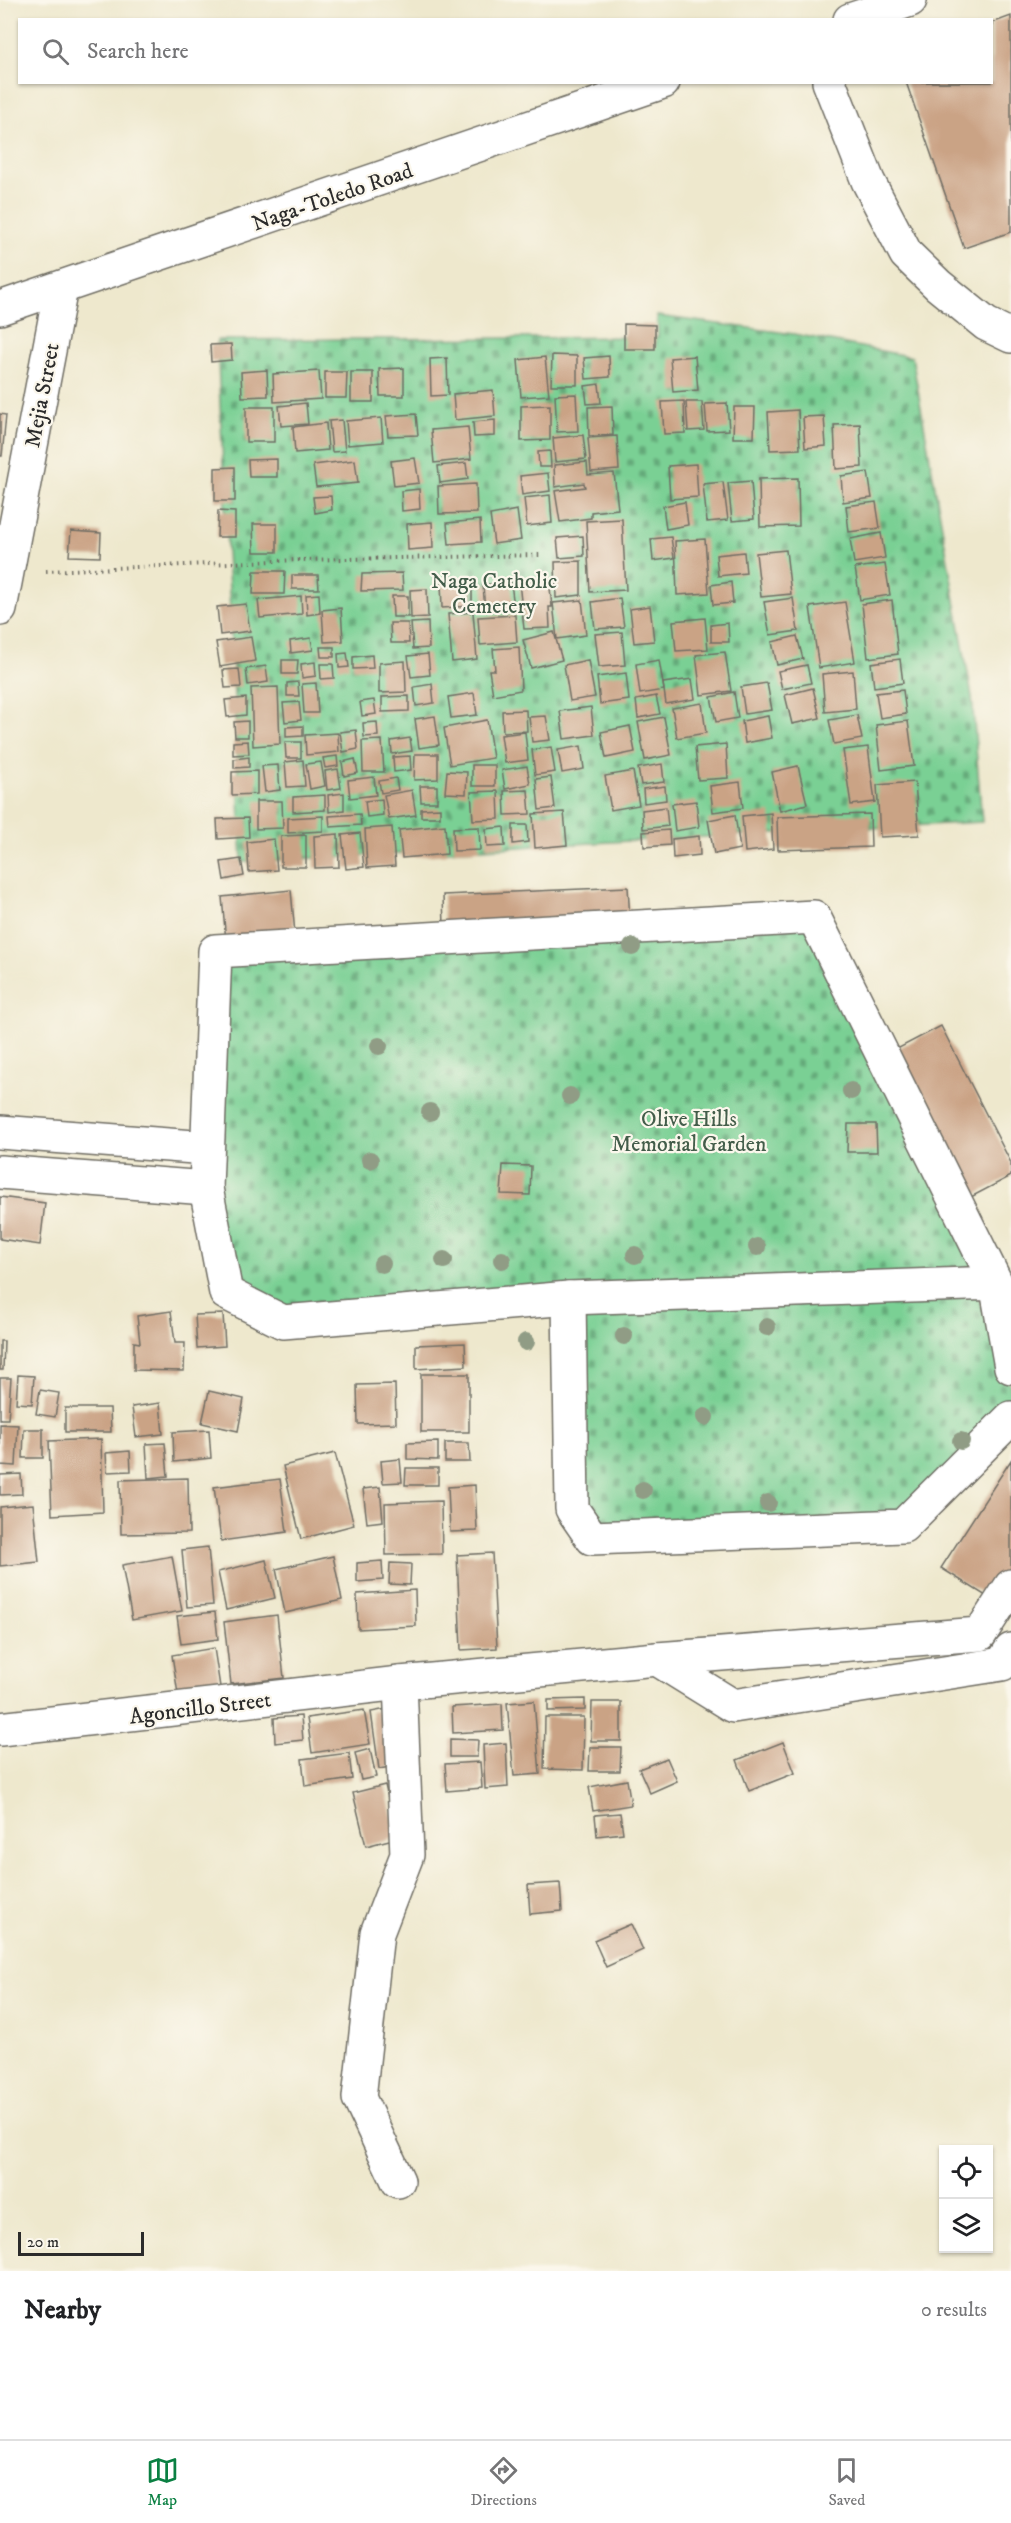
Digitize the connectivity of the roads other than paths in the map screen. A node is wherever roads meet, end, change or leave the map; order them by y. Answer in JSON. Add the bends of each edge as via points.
{"nodes":[{"id":1,"x":910,"y":0,"type":"edge"},
{"id":2,"x":856,"y":18,"type":"edge"},
{"id":3,"x":657,"y":84,"type":"edge"},
{"id":4,"x":830,"y":84,"type":"edge"},
{"id":5,"x":61,"y":288,"type":"junction"},
{"id":6,"x":0,"y":308,"type":"edge"},
{"id":7,"x":1011,"y":336,"type":"edge"},
{"id":8,"x":0,"y":609,"type":"edge"},
{"id":9,"x":0,"y":1131,"type":"edge"},
{"id":10,"x":207,"y":1148,"type":"junction"},
{"id":11,"x":0,"y":1172,"type":"edge"},
{"id":12,"x":206,"y":1188,"type":"junction"},
{"id":13,"x":996,"y":1283,"type":"junction"},
{"id":14,"x":569,"y":1298,"type":"junction"},
{"id":15,"x":1011,"y":1367,"type":"edge"},
{"id":16,"x":1011,"y":1418,"type":"edge"},
{"id":17,"x":1011,"y":1586,"type":"edge"},
{"id":18,"x":657,"y":1659,"type":"junction"},
{"id":19,"x":1008,"y":1664,"type":"edge"},
{"id":20,"x":400,"y":1683,"type":"junction"},
{"id":21,"x":0,"y":1729,"type":"edge"},
{"id":22,"x":398,"y":2181,"type":"dead end"}],
"edges":[{"from":1,"to":2,"type":"main road"},
{"from":3,"to":5,"type":"main road","name":"Naga-Toledo Road"},
{"from":4,"to":7,"type":"main road","via":[[868,181],[906,254],[986,324]]},
{"from":5,"to":6,"type":"main road","name":"Naga-Toledo Road"},
{"from":5,"to":8,"type":"main road","name":"Mejia Street"},
{"from":9,"to":10,"type":"main road"},
{"from":10,"to":12,"type":"main road"},
{"from":10,"to":13,"type":"main road","via":[[215,951],[814,916]]},
{"from":11,"to":12,"type":"main road"},
{"from":12,"to":14,"type":"main road","via":[[226,1293],[283,1322]]},
{"from":13,"to":14,"type":"main road"},
{"from":13,"to":15,"type":"main road"},
{"from":14,"to":16,"type":"main road","via":[[572,1509],[592,1538],[903,1526]]},
{"from":17,"to":18,"type":"main road","name":"Agoncillo Street","via":[[980,1634]]},
{"from":18,"to":19,"type":"main road","via":[[733,1706]]},
{"from":18,"to":20,"type":"main road","name":"Agoncillo Street"},
{"from":20,"to":21,"type":"main road","name":"Agoncillo Street"},
{"from":20,"to":22,"type":"main road","via":[[407,1855],[376,1933],[359,2098]]}]}
